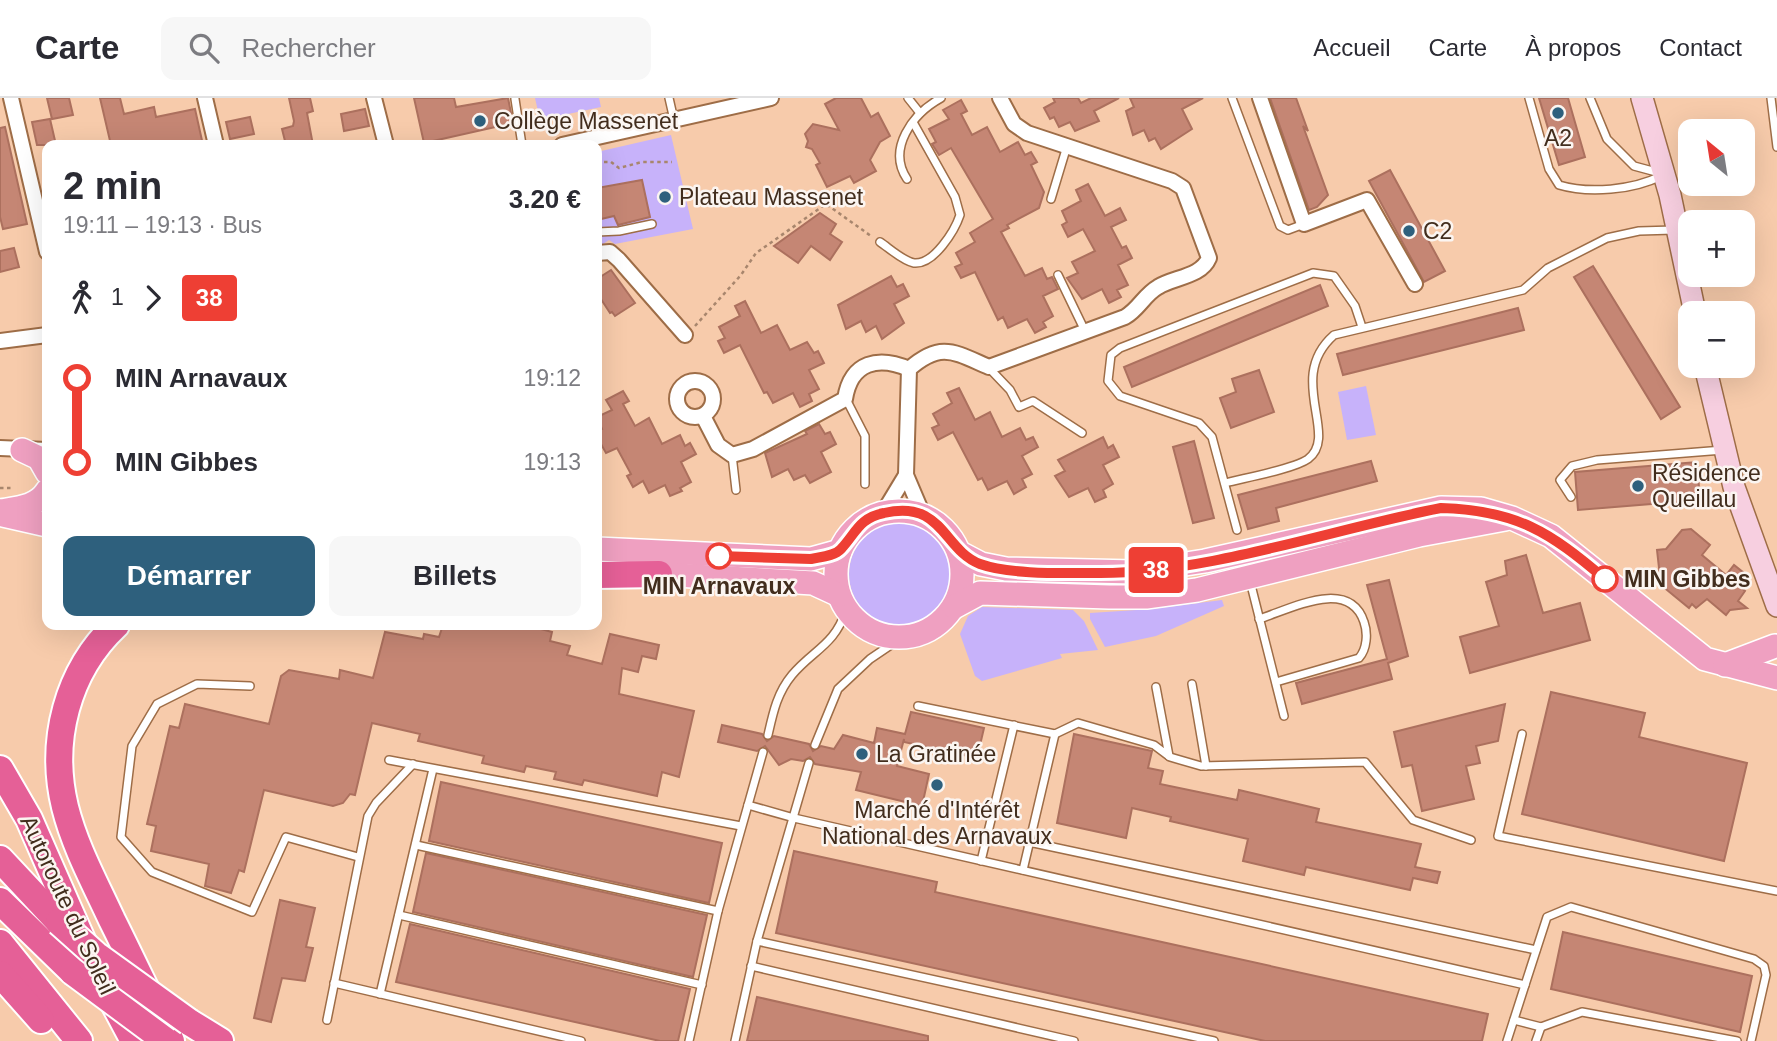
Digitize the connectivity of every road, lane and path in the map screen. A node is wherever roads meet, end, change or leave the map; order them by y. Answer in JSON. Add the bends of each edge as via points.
{"nodes":[{"id":1,"x":11,"y":98,"type":"edge"},
{"id":2,"x":205,"y":98,"type":"edge"},
{"id":3,"x":374,"y":98,"type":"edge"},
{"id":4,"x":668,"y":98,"type":"edge"},
{"id":5,"x":771,"y":98,"type":"edge"},
{"id":6,"x":908,"y":98,"type":"edge"},
{"id":7,"x":941,"y":98,"type":"edge"},
{"id":8,"x":1000,"y":98,"type":"edge"},
{"id":9,"x":1232,"y":98,"type":"edge"},
{"id":10,"x":1260,"y":98,"type":"edge"},
{"id":11,"x":1529,"y":98,"type":"edge"},
{"id":12,"x":1590,"y":98,"type":"edge"},
{"id":13,"x":1643,"y":98,"type":"edge"},
{"id":14,"x":1771,"y":98,"type":"edge"},
{"id":15,"x":515,"y":99,"type":"edge"},
{"id":16,"x":920,"y":113,"type":"junction"},
{"id":17,"x":674,"y":121,"type":"junction"},
{"id":18,"x":914,"y":124,"type":"junction"},
{"id":19,"x":215,"y":140,"type":"edge"},
{"id":20,"x":385,"y":140,"type":"edge"},
{"id":21,"x":521,"y":140,"type":"edge"},
{"id":22,"x":585,"y":140,"type":"edge"},
{"id":23,"x":1067,"y":146,"type":"junction"},
{"id":24,"x":1777,"y":147,"type":"edge"},
{"id":25,"x":602,"y":162,"type":"edge"},
{"id":26,"x":672,"y":163,"type":"dead end"},
{"id":27,"x":1664,"y":174,"type":"junction"},
{"id":28,"x":907,"y":179,"type":"dead end"},
{"id":29,"x":1051,"y":199,"type":"dead end"},
{"id":30,"x":652,"y":224,"type":"dead end"},
{"id":31,"x":1304,"y":224,"type":"junction"},
{"id":32,"x":1678,"y":226,"type":"edge"},
{"id":33,"x":1678,"y":230,"type":"edge"},
{"id":34,"x":42,"y":231,"type":"edge"},
{"id":35,"x":602,"y":232,"type":"edge"},
{"id":36,"x":880,"y":242,"type":"joint"},
{"id":37,"x":602,"y":253,"type":"edge"},
{"id":38,"x":1058,"y":275,"type":"dead end"},
{"id":39,"x":1415,"y":284,"type":"dead end"},
{"id":40,"x":1362,"y":327,"type":"junction"},
{"id":41,"x":1085,"y":331,"type":"junction"},
{"id":42,"x":685,"y":335,"type":"joint"},
{"id":43,"x":42,"y":336,"type":"edge"},
{"id":44,"x":0,"y":341,"type":"edge"},
{"id":45,"x":989,"y":367,"type":"junction"},
{"id":46,"x":909,"y":369,"type":"junction"},
{"id":47,"x":1708,"y":378,"type":"edge"},
{"id":48,"x":845,"y":399,"type":"junction"},
{"id":49,"x":703,"y":416,"type":"dead end"},
{"id":50,"x":1082,"y":433,"type":"dead end"},
{"id":51,"x":11,"y":449,"type":"edge"},
{"id":52,"x":42,"y":450,"type":"edge"},
{"id":53,"x":1723,"y":450,"type":"junction"},
{"id":54,"x":732,"y":455,"type":"junction"},
{"id":55,"x":42,"y":463,"type":"edge"},
{"id":56,"x":906,"y":475,"type":"junction"},
{"id":57,"x":1225,"y":483,"type":"junction"},
{"id":58,"x":865,"y":484,"type":"dead end"},
{"id":59,"x":736,"y":490,"type":"dead end"},
{"id":60,"x":1571,"y":498,"type":"dead end"},
{"id":61,"x":42,"y":499,"type":"edge"},
{"id":62,"x":0,"y":513,"type":"edge"},
{"id":63,"x":884,"y":513,"type":"junction"},
{"id":64,"x":923,"y":515,"type":"junction"},
{"id":65,"x":1512,"y":518,"type":"junction"},
{"id":66,"x":42,"y":523,"type":"edge"},
{"id":67,"x":1750,"y":528,"type":"junction"},
{"id":68,"x":1237,"y":530,"type":"dead end"},
{"id":69,"x":602,"y":549,"type":"edge"},
{"id":70,"x":840,"y":551,"type":"junction"},
{"id":71,"x":960,"y":553,"type":"junction"},
{"id":72,"x":1777,"y":564,"type":"edge"},
{"id":73,"x":602,"y":569,"type":"edge"},
{"id":74,"x":659,"y":574,"type":"junction"},
{"id":75,"x":602,"y":575,"type":"edge"},
{"id":76,"x":1249,"y":577,"type":"junction"},
{"id":77,"x":842,"y":602,"type":"junction"},
{"id":78,"x":1777,"y":606,"type":"edge"},
{"id":79,"x":954,"y":607,"type":"junction"},
{"id":80,"x":1259,"y":619,"type":"junction"},
{"id":81,"x":111,"y":630,"type":"edge"},
{"id":82,"x":901,"y":638,"type":"junction"},
{"id":83,"x":1776,"y":648,"type":"edge"},
{"id":84,"x":1725,"y":665,"type":"junction"},
{"id":85,"x":1777,"y":678,"type":"edge"},
{"id":86,"x":1276,"y":682,"type":"junction"},
{"id":87,"x":1192,"y":684,"type":"dead end"},
{"id":88,"x":250,"y":686,"type":"dead end"},
{"id":89,"x":1156,"y":687,"type":"dead end"},
{"id":90,"x":918,"y":706,"type":"dead end"},
{"id":91,"x":1284,"y":716,"type":"dead end"},
{"id":92,"x":1014,"y":725,"type":"junction"},
{"id":93,"x":1055,"y":734,"type":"junction"},
{"id":94,"x":1522,"y":734,"type":"dead end"},
{"id":95,"x":768,"y":735,"type":"dead end"},
{"id":96,"x":815,"y":745,"type":"dead end"},
{"id":97,"x":763,"y":752,"type":"dead end"},
{"id":98,"x":1170,"y":757,"type":"junction"},
{"id":99,"x":389,"y":760,"type":"dead end"},
{"id":100,"x":809,"y":763,"type":"dead end"},
{"id":101,"x":413,"y":764,"type":"junction"},
{"id":102,"x":1206,"y":766,"type":"junction"},
{"id":103,"x":0,"y":769,"type":"edge"},
{"id":104,"x":433,"y":769,"type":"junction"},
{"id":105,"x":748,"y":805,"type":"junction"},
{"id":106,"x":794,"y":818,"type":"junction"},
{"id":107,"x":741,"y":826,"type":"junction"},
{"id":108,"x":1471,"y":840,"type":"dead end"},
{"id":109,"x":1029,"y":842,"type":"junction"},
{"id":110,"x":416,"y":845,"type":"junction"},
{"id":111,"x":358,"y":857,"type":"junction"},
{"id":112,"x":0,"y":859,"type":"edge"},
{"id":113,"x":981,"y":860,"type":"junction"},
{"id":114,"x":1023,"y":870,"type":"junction"},
{"id":115,"x":1777,"y":891,"type":"edge"},
{"id":116,"x":0,"y":901,"type":"edge"},
{"id":117,"x":719,"y":911,"type":"junction"},
{"id":118,"x":399,"y":915,"type":"junction"},
{"id":119,"x":757,"y":941,"type":"junction"},
{"id":120,"x":0,"y":943,"type":"edge"},
{"id":121,"x":1536,"y":950,"type":"junction"},
{"id":122,"x":751,"y":966,"type":"junction"},
{"id":123,"x":0,"y":974,"type":"edge"},
{"id":124,"x":334,"y":983,"type":"junction"},
{"id":125,"x":702,"y":985,"type":"junction"},
{"id":126,"x":1525,"y":985,"type":"junction"},
{"id":127,"x":147,"y":992,"type":"junction"},
{"id":128,"x":380,"y":994,"type":"junction"},
{"id":129,"x":327,"y":1020,"type":"dead end"},
{"id":130,"x":1514,"y":1020,"type":"junction"},
{"id":131,"x":1541,"y":1027,"type":"junction"},
{"id":132,"x":175,"y":1035,"type":"edge"},
{"id":133,"x":58,"y":1041,"type":"edge"},
{"id":134,"x":79,"y":1041,"type":"edge"},
{"id":135,"x":134,"y":1041,"type":"edge"},
{"id":136,"x":220,"y":1041,"type":"edge"},
{"id":137,"x":581,"y":1041,"type":"edge"},
{"id":138,"x":689,"y":1041,"type":"edge"},
{"id":139,"x":735,"y":1041,"type":"edge"},
{"id":140,"x":1074,"y":1041,"type":"edge"},
{"id":141,"x":1214,"y":1041,"type":"edge"},
{"id":142,"x":1507,"y":1041,"type":"edge"},
{"id":143,"x":1536,"y":1041,"type":"edge"},
{"id":144,"x":1737,"y":1041,"type":"edge"},
{"id":145,"x":1751,"y":1041,"type":"edge"}],
"edges":[{"from":1,"to":34,"type":"street"},
{"from":2,"to":19,"type":"street"},
{"from":3,"to":20,"type":"street"},
{"from":4,"to":17,"type":"lane"},
{"from":5,"to":17,"type":"street"},
{"from":6,"to":16,"type":"lane"},
{"from":7,"to":16,"type":"lane"},
{"from":8,"to":23,"type":"street","via":[[1014,124]]},
{"from":9,"to":31,"type":"lane","via":[[1280,226],[1288,230]]},
{"from":10,"to":31,"type":"street"},
{"from":11,"to":27,"type":"lane","via":[[1549,169],[1559,185],[1575,190],[1643,185]]},
{"from":12,"to":27,"type":"lane","via":[[1606,139],[1634,166]]},
{"from":13,"to":27,"type":"main road"},
{"from":14,"to":24,"type":"lane"},
{"from":15,"to":21,"type":"lane"},
{"from":16,"to":18,"type":"lane"},
{"from":17,"to":22,"type":"street"},
{"from":18,"to":28,"type":"lane","via":[[897,150]]},
{"from":18,"to":36,"type":"lane","via":[[956,197],[960,215],[939,249],[918,263]]},
{"from":23,"to":29,"type":"lane"},
{"from":23,"to":41,"type":"street","via":[[1183,188],[1209,251],[1205,267],[1157,287],[1138,310],[1125,317]]},
{"from":25,"to":26,"type":"path","via":[[619,168],[642,162]]},
{"from":27,"to":32,"type":"main road"},
{"from":30,"to":35,"type":"lane"},
{"from":31,"to":39,"type":"street","via":[[1367,200]]},
{"from":33,"to":40,"type":"lane","via":[[1607,238],[1548,268],[1523,290]]},
{"from":36,"to":42,"type":"path","via":[[826,204],[756,253]]},
{"from":37,"to":42,"type":"street","via":[[619,260]]},
{"from":38,"to":41,"type":"lane"},
{"from":40,"to":57,"type":"lane","via":[[1334,335],[1314,363],[1311,380],[1318,449],[1306,460]]},
{"from":40,"to":57,"type":"lane","via":[[1355,306],[1334,276],[1313,272],[1111,355],[1108,381],[1120,396],[1199,423],[1212,437]]},
{"from":41,"to":45,"type":"street"},
{"from":43,"to":44,"type":"street"},
{"from":45,"to":46,"type":"street","via":[[951,351],[937,351]]},
{"from":45,"to":50,"type":"lane","via":[[1019,407],[1033,401]]},
{"from":46,"to":48,"type":"street","via":[[887,361],[862,367],[853,376]]},
{"from":46,"to":56,"type":"street"},
{"from":47,"to":53,"type":"main road"},
{"from":48,"to":54,"type":"street","via":[[753,449]]},
{"from":48,"to":58,"type":"lane","via":[[865,436]]},
{"from":49,"to":54,"type":"street","via":[[718,445]]},
{"from":51,"to":52,"type":"street"},
{"from":51,"to":55,"type":"main road","via":[[39,458]]},
{"from":53,"to":60,"type":"lane","via":[[1572,466],[1560,480]]},
{"from":53,"to":67,"type":"main road"},
{"from":54,"to":59,"type":"lane"},
{"from":56,"to":63,"type":"street"},
{"from":56,"to":64,"type":"street"},
{"from":57,"to":68,"type":"lane"},
{"from":61,"to":62,"type":"main road"},
{"from":62,"to":66,"type":"main road"},
{"from":63,"to":64,"type":"main road"},
{"from":63,"to":70,"type":"main road","via":[[865,520]]},
{"from":64,"to":71,"type":"main road","via":[[939,524]]},
{"from":65,"to":71,"type":"main road","via":[[1481,509],[1441,508],[1205,561],[1134,572],[1006,569]]},
{"from":65,"to":76,"type":"main road","via":[[1419,535]]},
{"from":65,"to":84,"type":"main road","via":[[1551,536],[1683,643],[1705,659]]},
{"from":67,"to":72,"type":"main road"},
{"from":67,"to":78,"type":"main road"},
{"from":69,"to":70,"type":"main road","via":[[811,559]]},
{"from":70,"to":77,"type":"main road","via":[[835,573]]},
{"from":71,"to":79,"type":"main road","via":[[961,590]]},
{"from":73,"to":74,"type":"main road"},
{"from":74,"to":75,"type":"highway"},
{"from":74,"to":77,"type":"main road","via":[[813,583]]},
{"from":76,"to":79,"type":"main road","via":[[1146,597],[980,593]]},
{"from":76,"to":80,"type":"lane"},
{"from":77,"to":82,"type":"main road","via":[[870,631]]},
{"from":77,"to":95,"type":"lane","via":[[840,628],[793,674],[777,697]]},
{"from":79,"to":82,"type":"main road","via":[[931,630]]},
{"from":80,"to":86,"type":"lane"},
{"from":80,"to":86,"type":"lane","via":[[1336,597],[1353,604],[1366,627],[1365,651],[1359,657]]},
{"from":81,"to":127,"type":"highway","via":[[95,646],[72,686],[65,711],[59,754],[64,805],[82,857]]},
{"from":82,"to":96,"type":"lane","via":[[838,689]]},
{"from":83,"to":84,"type":"main road"},
{"from":84,"to":85,"type":"main road"},
{"from":86,"to":91,"type":"lane"},
{"from":87,"to":102,"type":"lane"},
{"from":88,"to":111,"type":"lane","via":[[198,684],[157,704],[132,746],[121,837],[152,872],[252,912],[286,837]]},
{"from":89,"to":98,"type":"lane"},
{"from":90,"to":92,"type":"lane"},
{"from":92,"to":93,"type":"lane"},
{"from":92,"to":113,"type":"lane"},
{"from":93,"to":98,"type":"lane","via":[[1078,723],[1154,744]]},
{"from":93,"to":109,"type":"lane"},
{"from":94,"to":115,"type":"lane","via":[[1498,836]]},
{"from":97,"to":105,"type":"lane"},
{"from":98,"to":102,"type":"lane"},
{"from":99,"to":101,"type":"lane"},
{"from":100,"to":106,"type":"lane"},
{"from":101,"to":104,"type":"lane"},
{"from":101,"to":111,"type":"lane","via":[[368,816]]},
{"from":102,"to":108,"type":"lane","via":[[1365,762],[1413,820]]},
{"from":103,"to":135,"type":"highway","name":"Autoroute du Soleil"},
{"from":104,"to":107,"type":"lane"},
{"from":104,"to":110,"type":"lane"},
{"from":105,"to":106,"type":"lane"},
{"from":105,"to":107,"type":"lane"},
{"from":106,"to":113,"type":"lane"},
{"from":106,"to":119,"type":"lane"},
{"from":107,"to":117,"type":"lane"},
{"from":109,"to":114,"type":"lane"},
{"from":109,"to":121,"type":"lane"},
{"from":110,"to":117,"type":"lane"},
{"from":110,"to":118,"type":"lane"},
{"from":111,"to":124,"type":"lane"},
{"from":112,"to":127,"type":"highway","bridge":true,"via":[[59,922]]},
{"from":113,"to":114,"type":"lane"},
{"from":114,"to":126,"type":"lane"},
{"from":116,"to":132,"type":"highway","bridge":true,"via":[[73,972]]},
{"from":117,"to":125,"type":"lane"},
{"from":118,"to":125,"type":"lane"},
{"from":118,"to":128,"type":"lane"},
{"from":119,"to":122,"type":"lane"},
{"from":119,"to":141,"type":"lane"},
{"from":120,"to":134,"type":"highway"},
{"from":121,"to":126,"type":"lane"},
{"from":121,"to":145,"type":"lane","via":[[1547,917],[1571,907],[1754,959],[1766,975]]},
{"from":122,"to":139,"type":"lane"},
{"from":122,"to":140,"type":"lane"},
{"from":123,"to":133,"type":"highway"},
{"from":124,"to":128,"type":"lane"},
{"from":124,"to":129,"type":"lane"},
{"from":125,"to":138,"type":"lane"},
{"from":126,"to":130,"type":"lane"},
{"from":127,"to":132,"type":"highway","bridge":true},
{"from":128,"to":137,"type":"lane"},
{"from":130,"to":131,"type":"lane"},
{"from":130,"to":142,"type":"lane"},
{"from":131,"to":143,"type":"lane"},
{"from":131,"to":144,"type":"lane","via":[[1582,1012]]},
{"from":132,"to":136,"type":"highway"}]}
